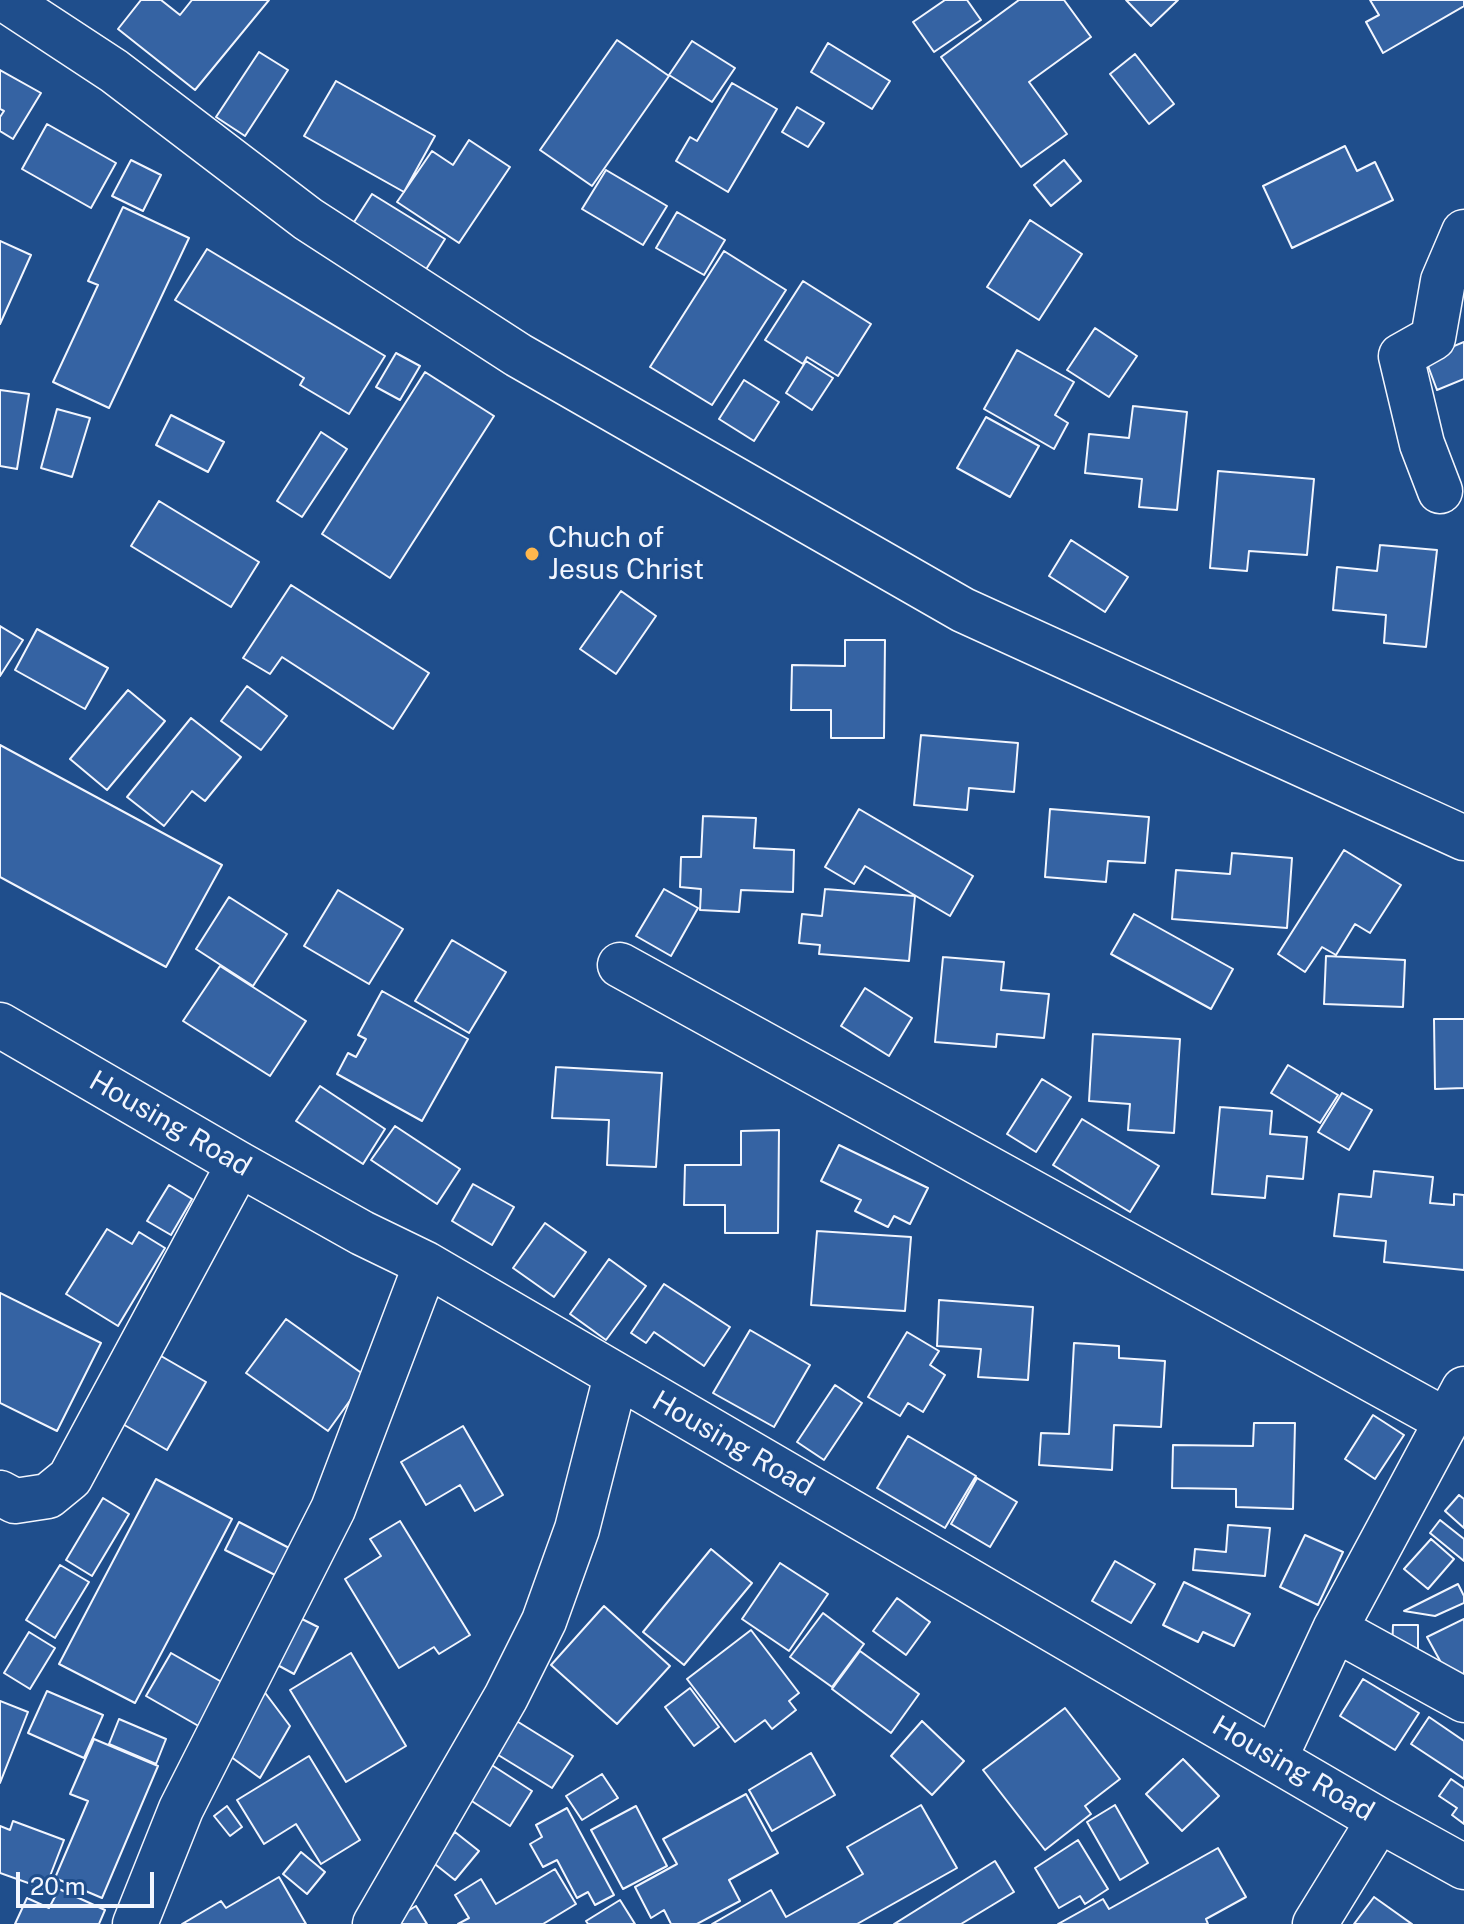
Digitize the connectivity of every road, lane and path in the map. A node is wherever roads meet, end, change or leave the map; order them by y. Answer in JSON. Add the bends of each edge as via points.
{"nodes":[{"id":1,"x":6,"y":0,"type":"edge"},
{"id":2,"x":1464,"y":232,"type":"edge"},
{"id":3,"x":1440,"y":491,"type":"dead end"},
{"id":4,"x":1464,"y":838,"type":"edge"},
{"id":5,"x":620,"y":965,"type":"dead end"},
{"id":6,"x":0,"y":1025,"type":"edge"},
{"id":7,"x":239,"y":1164,"type":"junction"},
{"id":8,"x":426,"y":1264,"type":"junction"},
{"id":9,"x":616,"y":1376,"type":"junction"},
{"id":10,"x":1455,"y":1404,"type":"edge"},
{"id":11,"x":0,"y":1493,"type":"edge"},
{"id":12,"x":1335,"y":1629,"type":"junction"},
{"id":13,"x":1464,"y":1700,"type":"edge"},
{"id":14,"x":1275,"y":1758,"type":"junction"},
{"id":15,"x":1379,"y":1820,"type":"junction"},
{"id":16,"x":1464,"y":1867,"type":"edge"},
{"id":17,"x":135,"y":1924,"type":"edge"},
{"id":18,"x":375,"y":1924,"type":"edge"},
{"id":19,"x":1315,"y":1924,"type":"edge"}],
"edges":[{"from":1,"to":4,"type":"street","via":[[114,71],[308,219],[545,370],[963,610]]},
{"from":2,"to":3,"type":"street","via":[[1443,281],[1433,338],[1401,356],[1422,444]]},
{"from":5,"to":10,"type":"street"},
{"from":6,"to":7,"type":"street","name":"Housing Road"},
{"from":7,"to":8,"type":"street","name":"Housing Road"},
{"from":7,"to":11,"type":"street","via":[[70,1478],[48,1496],[15,1501]]},
{"from":8,"to":9,"type":"street","name":"Housing Road"},
{"from":8,"to":17,"type":"street","via":[[333,1509],[181,1809]]},
{"from":9,"to":14,"type":"street","name":"Housing Road"},
{"from":9,"to":18,"type":"street","via":[[577,1529],[544,1621]]},
{"from":10,"to":12,"type":"street"},
{"from":12,"to":13,"type":"street"},
{"from":12,"to":14,"type":"street"},
{"from":14,"to":15,"type":"street","name":"Housing Road"},
{"from":15,"to":16,"type":"street","name":"Housing Road"},
{"from":15,"to":19,"type":"street"}]}
